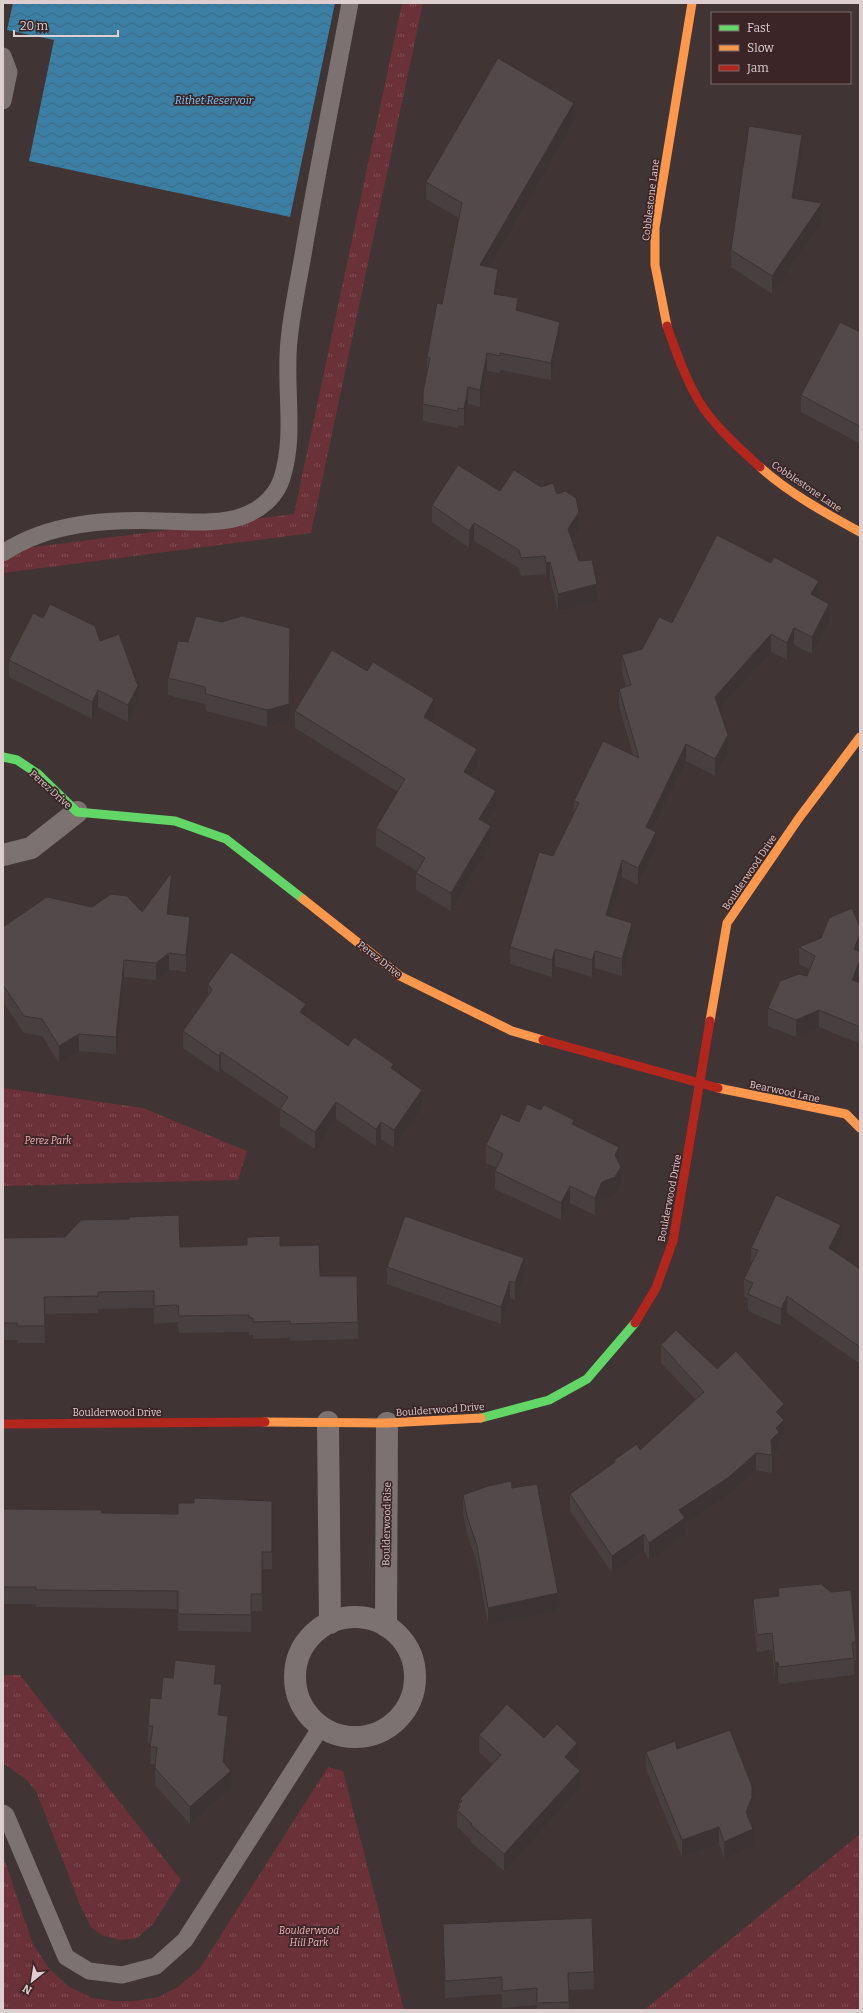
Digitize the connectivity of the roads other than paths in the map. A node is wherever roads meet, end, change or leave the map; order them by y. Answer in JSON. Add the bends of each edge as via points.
{"nodes":[{"id":1,"x":350,"y":3,"type":"edge"},
{"id":2,"x":692,"y":3,"type":"edge"},
{"id":3,"x":3,"y":56,"type":"edge"},
{"id":4,"x":3,"y":101,"type":"edge"},
{"id":5,"x":860,"y":532,"type":"edge"},
{"id":6,"x":3,"y":553,"type":"edge"},
{"id":7,"x":860,"y":737,"type":"edge"},
{"id":8,"x":3,"y":757,"type":"edge"},
{"id":9,"x":77,"y":812,"type":"junction"},
{"id":10,"x":3,"y":855,"type":"edge"},
{"id":11,"x":701,"y":1085,"type":"junction"},
{"id":12,"x":860,"y":1128,"type":"edge"},
{"id":13,"x":328,"y":1422,"type":"junction"},
{"id":14,"x":387,"y":1423,"type":"junction"},
{"id":15,"x":3,"y":1424,"type":"edge"},
{"id":16,"x":330,"y":1623,"type":"junction"},
{"id":17,"x":386,"y":1626,"type":"junction"},
{"id":18,"x":321,"y":1727,"type":"junction"},
{"id":19,"x":3,"y":1813,"type":"edge"}],
"edges":[{"from":1,"to":6,"type":"lane","via":[[289,340],[289,451],[282,480],[269,501],[247,515],[208,523],[120,519],[83,524],[54,530],[20,542]]},
{"from":2,"to":5,"type":"street","name":"Cobblestone Lane","via":[[655,228],[655,265],[664,318],[679,361],[704,410],[738,447],[772,478],[828,515]]},
{"from":3,"to":4,"type":"lane","via":[[9,72]]},
{"from":7,"to":11,"type":"street","name":"Boulderwood Drive","via":[[799,818],[727,924]]},
{"from":8,"to":9,"type":"street","name":"Perez Drive","via":[[17,760],[38,774]]},
{"from":9,"to":10,"type":"street","name":"Perez Drive","via":[[31,848]]},
{"from":9,"to":11,"type":"street","name":"Perez Drive","via":[[175,821],[226,839],[400,976],[512,1031]]},
{"from":11,"to":12,"type":"street","name":"Bearwood Lane","via":[[846,1114]]},
{"from":11,"to":14,"type":"street","name":"Boulderwood Drive","via":[[673,1241],[656,1288],[632,1328],[587,1379],[549,1400],[486,1418]]},
{"from":13,"to":14,"type":"street","name":"Boulderwood Drive"},
{"from":13,"to":15,"type":"street","name":"Boulderwood Drive"},
{"from":13,"to":16,"type":"street"},
{"from":14,"to":17,"type":"street","name":"Boulderwood Rise"},
{"from":16,"to":17,"type":"street","via":[[358,1617]]},
{"from":16,"to":18,"type":"street","via":[[308,1640],[300,1652],[295,1672],[297,1693],[303,1706]]},
{"from":17,"to":18,"type":"street","via":[[402,1640],[412,1658],[416,1680],[411,1701],[394,1723],[382,1732],[362,1738],[340,1736]]},
{"from":18,"to":19,"type":"lane","via":[[185,1940],[156,1966],[122,1975],[89,1971],[66,1957]]}]}
